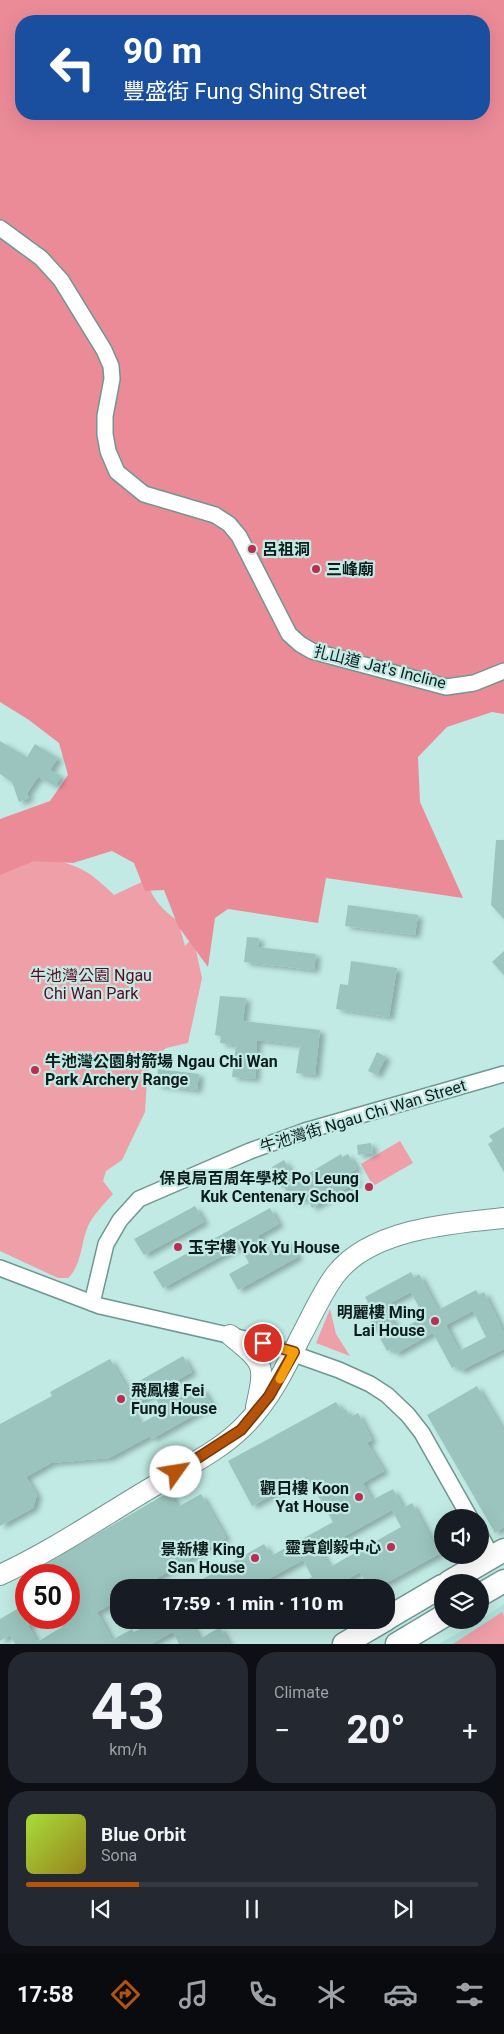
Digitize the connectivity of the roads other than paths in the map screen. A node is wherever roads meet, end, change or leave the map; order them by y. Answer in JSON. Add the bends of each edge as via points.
{"nodes":[{"id":1,"x":0,"y":228,"type":"edge"},
{"id":2,"x":504,"y":672,"type":"edge"},
{"id":3,"x":504,"y":1074,"type":"edge"},
{"id":4,"x":504,"y":1218,"type":"edge"},
{"id":5,"x":0,"y":1268,"type":"edge"},
{"id":6,"x":92,"y":1303,"type":"junction"},
{"id":7,"x":230,"y":1335,"type":"junction"},
{"id":8,"x":294,"y":1352,"type":"junction"},
{"id":9,"x":254,"y":1416,"type":"junction"},
{"id":10,"x":465,"y":1509,"type":"edge"},
{"id":11,"x":489,"y":1544,"type":"edge"},
{"id":12,"x":498,"y":1554,"type":"edge"},
{"id":13,"x":463,"y":1574,"type":"edge"},
{"id":14,"x":0,"y":1575,"type":"edge"},
{"id":15,"x":504,"y":1582,"type":"edge"},
{"id":16,"x":434,"y":1591,"type":"edge"},
{"id":17,"x":489,"y":1591,"type":"edge"},
{"id":18,"x":395,"y":1615,"type":"edge"},
{"id":19,"x":434,"y":1623,"type":"edge"},
{"id":20,"x":370,"y":1629,"type":"edge"},
{"id":21,"x":344,"y":1644,"type":"edge"},
{"id":22,"x":397,"y":1644,"type":"edge"}],
"edges":[{"from":1,"to":2,"type":"street","name":"扎山道 Jat's Incline","via":[[41,258],[61,280],[104,350],[112,379],[105,434],[117,472],[144,494],[215,516],[229,524],[239,536],[289,634],[300,644],[312,651],[446,686],[474,683]]},
{"from":3,"to":6,"type":"street","name":"牛池灣街 Ngau Chi Wan Street","via":[[305,1131],[139,1199],[120,1220],[106,1244]]},
{"from":4,"to":8,"type":"main road","via":[[419,1229],[366,1248],[336,1274]]},
{"from":5,"to":6,"type":"street"},
{"from":6,"to":7,"type":"street"},
{"from":7,"to":8,"type":"street"},
{"from":7,"to":9,"type":"main road","via":[[256,1359],[262,1374]]},
{"from":8,"to":9,"type":"main road"},
{"from":8,"to":10,"type":"street","via":[[370,1384],[387,1395],[422,1433]]},
{"from":9,"to":14,"type":"main road","via":[[241,1430],[204,1455],[62,1542]]},
{"from":11,"to":12,"type":"street"},
{"from":12,"to":13,"type":"main road"},
{"from":15,"to":17,"type":"main road"},
{"from":16,"to":18,"type":"main road"},
{"from":19,"to":22,"type":"main road"},
{"from":20,"to":21,"type":"main road"}]}
